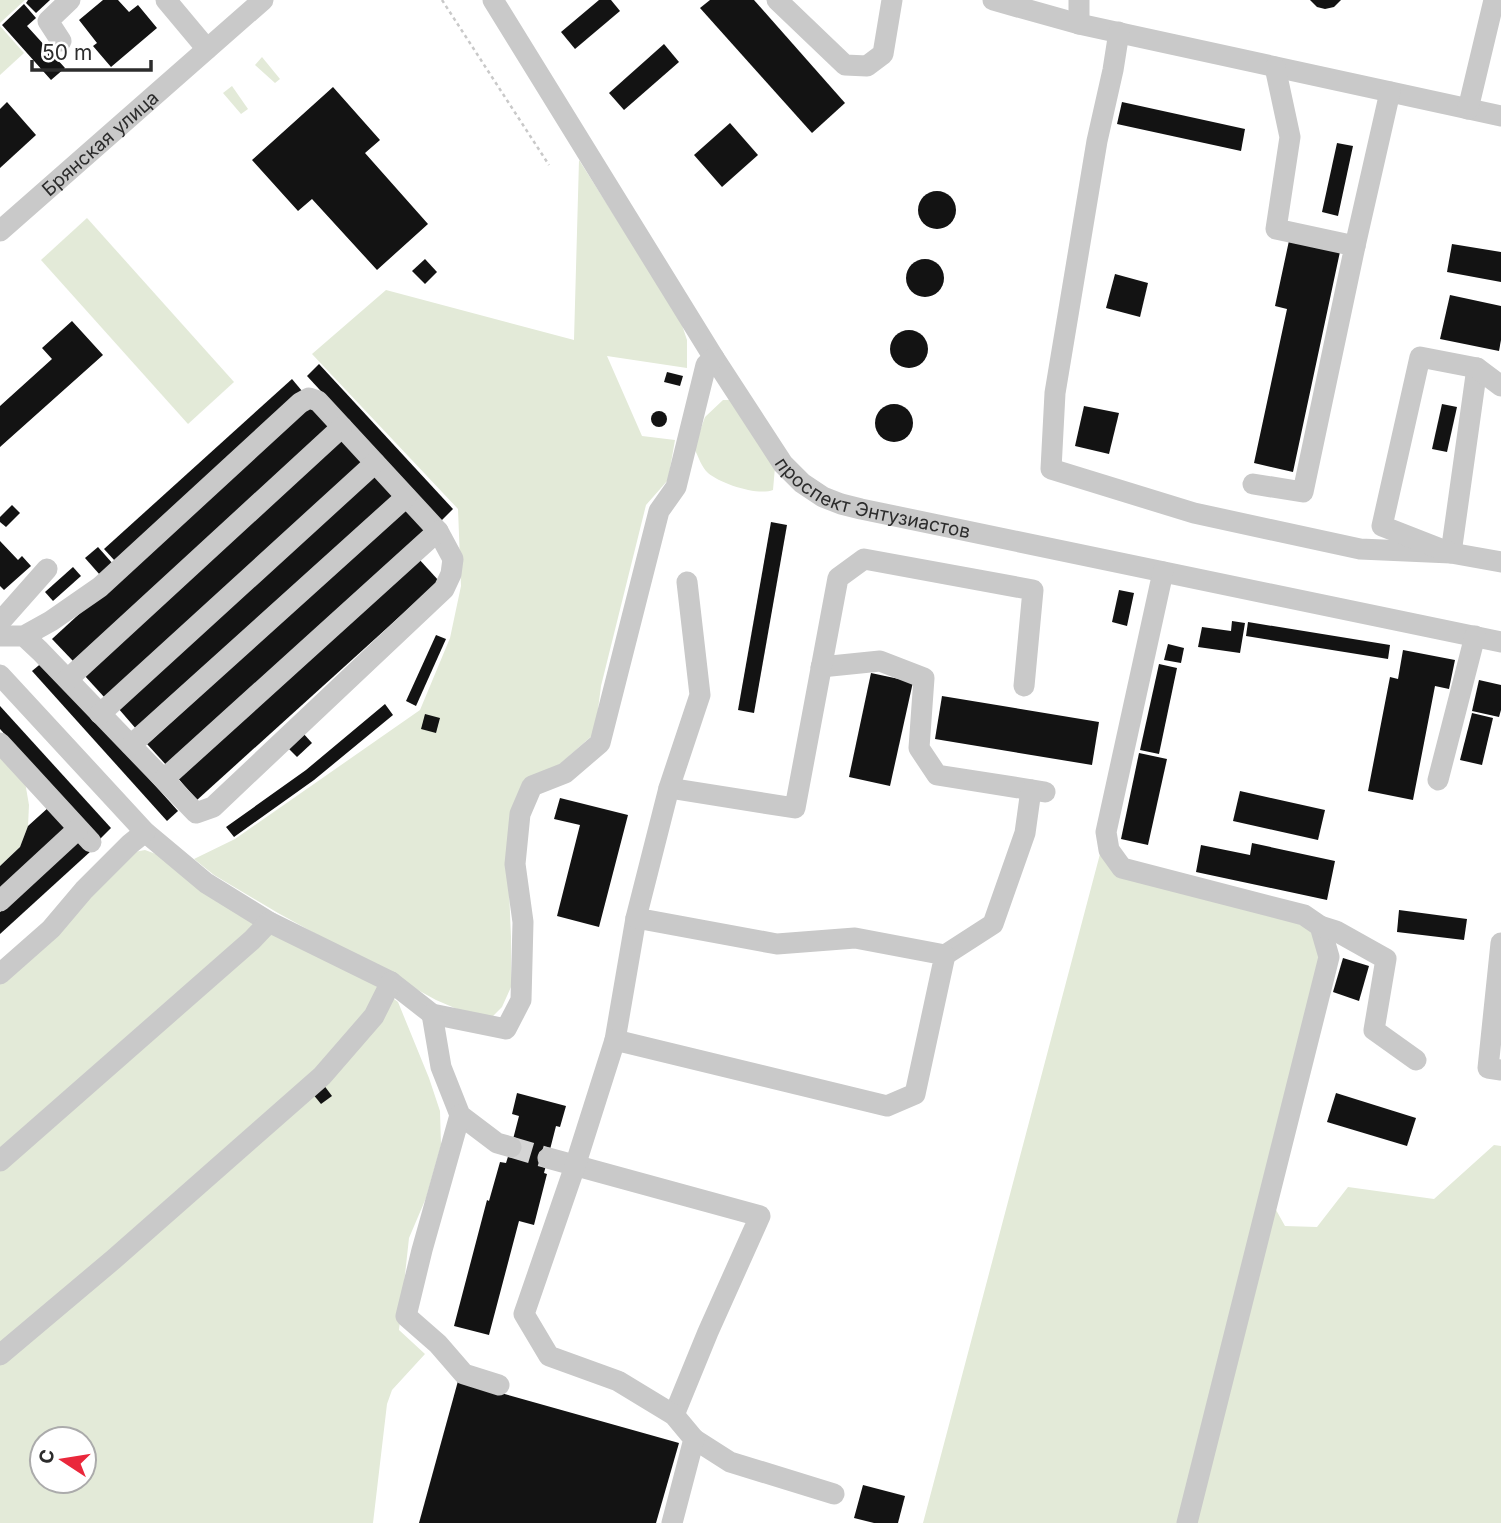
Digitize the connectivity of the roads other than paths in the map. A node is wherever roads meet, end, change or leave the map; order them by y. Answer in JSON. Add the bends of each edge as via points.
{"nodes":[{"id":1,"x":70,"y":0,"type":"edge"},
{"id":2,"x":166,"y":0,"type":"edge"},
{"id":3,"x":263,"y":0,"type":"edge"},
{"id":4,"x":493,"y":0,"type":"edge"},
{"id":5,"x":777,"y":0,"type":"edge"},
{"id":6,"x":892,"y":0,"type":"edge"},
{"id":7,"x":993,"y":0,"type":"edge"},
{"id":8,"x":1079,"y":0,"type":"edge"},
{"id":9,"x":1494,"y":0,"type":"edge"},
{"id":10,"x":1079,"y":23,"type":"junction"},
{"id":11,"x":1119,"y":32,"type":"junction"},
{"id":12,"x":61,"y":41,"type":"dead end"},
{"id":13,"x":207,"y":49,"type":"junction"},
{"id":14,"x":1275,"y":67,"type":"junction"},
{"id":15,"x":1390,"y":92,"type":"junction"},
{"id":16,"x":1468,"y":109,"type":"junction"},
{"id":17,"x":1501,"y":116,"type":"edge"},
{"id":18,"x":0,"y":231,"type":"edge"},
{"id":19,"x":1355,"y":246,"type":"junction"},
{"id":20,"x":714,"y":358,"type":"junction"},
{"id":21,"x":1477,"y":368,"type":"junction"},
{"id":22,"x":1501,"y":386,"type":"edge"},
{"id":23,"x":342,"y":427,"type":"junction"},
{"id":24,"x":375,"y":463,"type":"junction"},
{"id":25,"x":1252,"y":484,"type":"dead end"},
{"id":26,"x":406,"y":496,"type":"junction"},
{"id":27,"x":438,"y":531,"type":"junction"},
{"id":28,"x":1451,"y":553,"type":"junction"},
{"id":29,"x":1501,"y":562,"type":"edge"},
{"id":30,"x":47,"y":569,"type":"dead end"},
{"id":31,"x":1163,"y":572,"type":"junction"},
{"id":32,"x":687,"y":582,"type":"dead end"},
{"id":33,"x":0,"y":622,"type":"edge"},
{"id":34,"x":0,"y":636,"type":"edge"},
{"id":35,"x":24,"y":636,"type":"junction"},
{"id":36,"x":1475,"y":636,"type":"junction"},
{"id":37,"x":1501,"y":642,"type":"edge"},
{"id":38,"x":821,"y":667,"type":"junction"},
{"id":39,"x":0,"y":675,"type":"edge"},
{"id":40,"x":68,"y":680,"type":"junction"},
{"id":41,"x":1024,"y":686,"type":"dead end"},
{"id":42,"x":100,"y":713,"type":"junction"},
{"id":43,"x":0,"y":743,"type":"edge"},
{"id":44,"x":131,"y":745,"type":"junction"},
{"id":45,"x":164,"y":779,"type":"junction"},
{"id":46,"x":1438,"y":780,"type":"dead end"},
{"id":47,"x":669,"y":788,"type":"junction"},
{"id":48,"x":145,"y":832,"type":"junction"},
{"id":49,"x":0,"y":901,"type":"edge"},
{"id":50,"x":636,"y":918,"type":"junction"},
{"id":51,"x":269,"y":922,"type":"junction"},
{"id":52,"x":1320,"y":926,"type":"junction"},
{"id":53,"x":1501,"y":943,"type":"edge"},
{"id":54,"x":945,"y":956,"type":"junction"},
{"id":55,"x":0,"y":974,"type":"edge"},
{"id":56,"x":391,"y":982,"type":"junction"},
{"id":57,"x":432,"y":1014,"type":"junction"},
{"id":58,"x":615,"y":1040,"type":"junction"},
{"id":59,"x":1416,"y":1060,"type":"dead end"},
{"id":60,"x":1501,"y":1070,"type":"edge"},
{"id":61,"x":460,"y":1115,"type":"junction"},
{"id":62,"x":511,"y":1147,"type":"tunnel mouth"},
{"id":63,"x":548,"y":1158,"type":"tunnel mouth"},
{"id":64,"x":0,"y":1161,"type":"edge"},
{"id":65,"x":575,"y":1166,"type":"junction"},
{"id":66,"x":0,"y":1354,"type":"edge"},
{"id":67,"x":499,"y":1385,"type":"dead end"},
{"id":68,"x":674,"y":1415,"type":"junction"},
{"id":69,"x":695,"y":1439,"type":"junction"},
{"id":70,"x":834,"y":1494,"type":"dead end"},
{"id":71,"x":672,"y":1523,"type":"edge"},
{"id":72,"x":1186,"y":1523,"type":"edge"}],
"edges":[{"from":1,"to":12,"type":"street","via":[[48,21]]},
{"from":2,"to":13,"type":"street"},
{"from":3,"to":13,"type":"street","name":"Брянская улица"},
{"from":4,"to":20,"type":"street","name":"проспект Энтузиастов"},
{"from":5,"to":6,"type":"street","via":[[845,65],[867,66],[883,54]]},
{"from":7,"to":10,"type":"street"},
{"from":8,"to":10,"type":"street"},
{"from":9,"to":16,"type":"street"},
{"from":10,"to":11,"type":"street"},
{"from":11,"to":14,"type":"street"},
{"from":11,"to":28,"type":"street","via":[[1055,393],[1051,469],[1194,513],[1360,549]]},
{"from":13,"to":18,"type":"street","name":"Брянская улица"},
{"from":14,"to":15,"type":"street"},
{"from":14,"to":19,"type":"street","via":[[1290,136],[1276,229]]},
{"from":15,"to":16,"type":"street"},
{"from":15,"to":19,"type":"street"},
{"from":16,"to":17,"type":"street"},
{"from":19,"to":25,"type":"street","via":[[1303,492]]},
{"from":20,"to":31,"type":"street","name":"проспект Энтузиастов","via":[[783,464],[823,497],[861,509]]},
{"from":20,"to":57,"type":"street","via":[[706,365],[676,487],[659,511],[600,743],[565,773],[532,786],[520,814],[515,864],[523,922],[521,1000],[506,1029]]},
{"from":21,"to":22,"type":"street"},
{"from":21,"to":28,"type":"street"},
{"from":21,"to":28,"type":"street","via":[[1420,356],[1382,526]]},
{"from":23,"to":24,"type":"street"},
{"from":23,"to":35,"type":"street","via":[[318,401],[309,398],[300,403],[100,587]]},
{"from":23,"to":40,"type":"street"},
{"from":24,"to":26,"type":"street"},
{"from":24,"to":42,"type":"street"},
{"from":26,"to":27,"type":"street"},
{"from":26,"to":44,"type":"street"},
{"from":27,"to":45,"type":"street"},
{"from":27,"to":45,"type":"street","via":[[453,559],[444,589],[213,807],[197,813]]},
{"from":28,"to":29,"type":"street"},
{"from":30,"to":33,"type":"street"},
{"from":31,"to":36,"type":"street","name":"проспект Энтузиастов"},
{"from":31,"to":52,"type":"street","via":[[1106,832],[1109,850],[1122,868],[1304,915]]},
{"from":32,"to":47,"type":"street","via":[[701,695]]},
{"from":34,"to":35,"type":"street"},
{"from":35,"to":40,"type":"street"},
{"from":36,"to":37,"type":"street","name":"проспект Энтузиастов"},
{"from":36,"to":46,"type":"street"},
{"from":38,"to":41,"type":"street","via":[[838,578],[864,559],[1033,590]]},
{"from":38,"to":47,"type":"street","via":[[794,808]]},
{"from":38,"to":54,"type":"street","via":[[880,661],[924,678],[919,748],[937,775],[1038,791],[993,924]]},
{"from":39,"to":48,"type":"street"},
{"from":40,"to":42,"type":"street"},
{"from":42,"to":44,"type":"street"},
{"from":43,"to":49,"type":"street","via":[[84,836]]},
{"from":44,"to":45,"type":"street"},
{"from":47,"to":50,"type":"street"},
{"from":48,"to":51,"type":"street","via":[[206,883]]},
{"from":48,"to":55,"type":"street","via":[[51,929]]},
{"from":50,"to":54,"type":"street","via":[[777,944],[855,938]]},
{"from":50,"to":58,"type":"street"},
{"from":51,"to":56,"type":"street"},
{"from":51,"to":64,"type":"street"},
{"from":52,"to":59,"type":"street","via":[[1386,959],[1374,1030]]},
{"from":52,"to":72,"type":"street","via":[[1329,957]]},
{"from":53,"to":60,"type":"street","via":[[1488,1068]]},
{"from":54,"to":58,"type":"street","via":[[915,1094],[887,1106]]},
{"from":56,"to":57,"type":"street"},
{"from":56,"to":66,"type":"street","via":[[374,1016],[322,1076]]},
{"from":57,"to":61,"type":"street","via":[[441,1067]]},
{"from":58,"to":65,"type":"street"},
{"from":61,"to":62,"type":"street","via":[[496,1143]]},
{"from":61,"to":67,"type":"street","via":[[406,1316],[464,1374]]},
{"from":63,"to":65,"type":"street"},
{"from":65,"to":68,"type":"street","via":[[524,1314],[549,1356],[618,1381]]},
{"from":65,"to":68,"type":"street","via":[[760,1216]]},
{"from":68,"to":69,"type":"street"},
{"from":69,"to":70,"type":"street","via":[[730,1462]]},
{"from":69,"to":71,"type":"street"}]}
